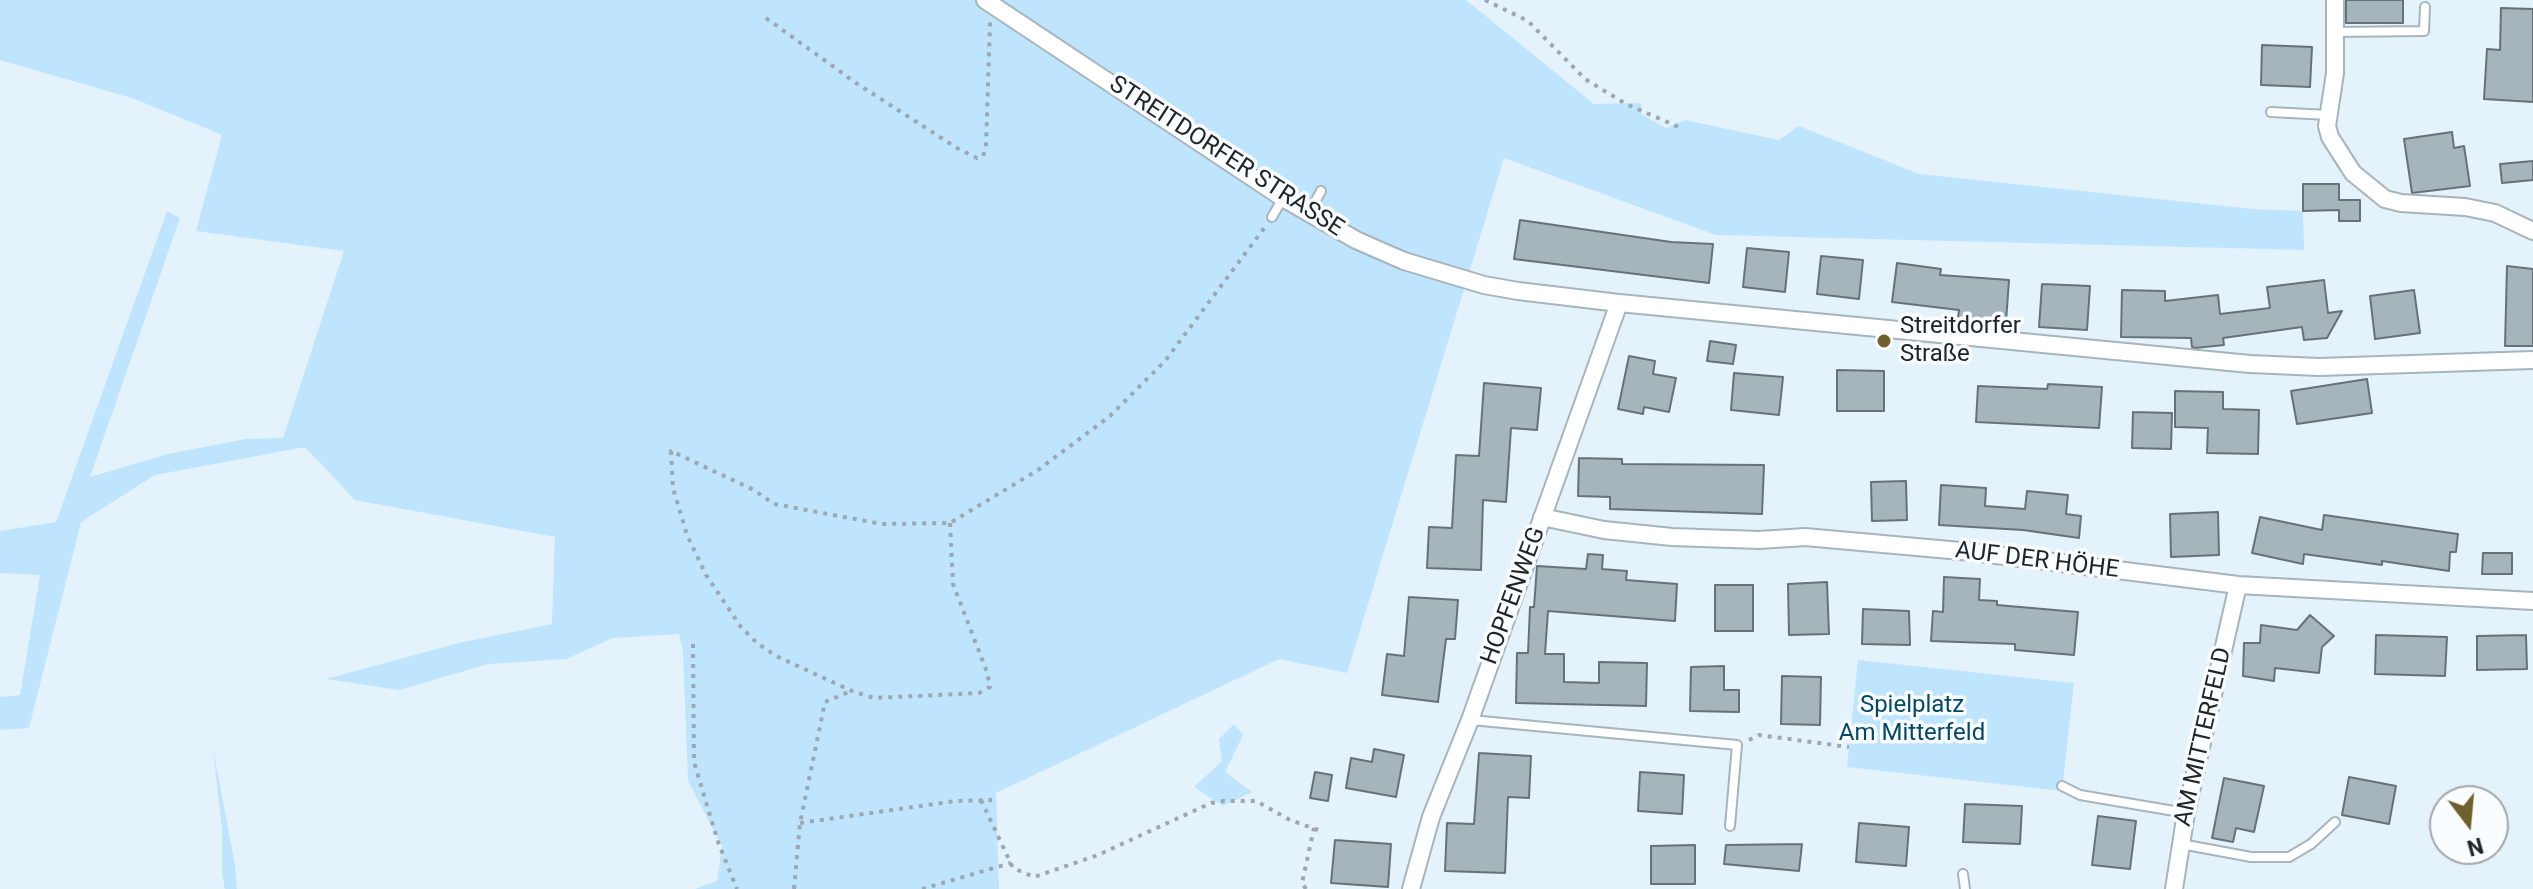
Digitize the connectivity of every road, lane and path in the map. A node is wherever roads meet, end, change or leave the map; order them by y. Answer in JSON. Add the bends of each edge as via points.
{"nodes":[{"id":1,"x":1485,"y":0,"type":"edge"},
{"id":2,"x":2335,"y":0,"type":"edge"},
{"id":3,"x":989,"y":1,"type":"edge"},
{"id":4,"x":2425,"y":7,"type":"dead end"},
{"id":5,"x":766,"y":18,"type":"dead end"},
{"id":6,"x":2335,"y":32,"type":"junction"},
{"id":7,"x":2271,"y":112,"type":"dead end"},
{"id":8,"x":2328,"y":115,"type":"junction"},
{"id":9,"x":1681,"y":128,"type":"dead end"},
{"id":10,"x":1321,"y":191,"type":"dead end"},
{"id":11,"x":1283,"y":198,"type":"junction"},
{"id":12,"x":1309,"y":213,"type":"junction"},
{"id":13,"x":1272,"y":217,"type":"joint"},
{"id":14,"x":2533,"y":231,"type":"edge"},
{"id":15,"x":1619,"y":303,"type":"junction"},
{"id":16,"x":2533,"y":360,"type":"edge"},
{"id":17,"x":1542,"y":517,"type":"junction"},
{"id":18,"x":950,"y":523,"type":"junction"},
{"id":19,"x":2238,"y":585,"type":"junction"},
{"id":20,"x":2533,"y":601,"type":"edge"},
{"id":21,"x":693,"y":644,"type":"dead end"},
{"id":22,"x":852,"y":691,"type":"junction"},
{"id":23,"x":1470,"y":720,"type":"junction"},
{"id":24,"x":1737,"y":745,"type":"junction"},
{"id":25,"x":1849,"y":747,"type":"dead end"},
{"id":26,"x":2062,"y":786,"type":"dead end"},
{"id":27,"x":981,"y":800,"type":"junction"},
{"id":28,"x":992,"y":800,"type":"dead end"},
{"id":29,"x":2186,"y":813,"type":"junction"},
{"id":30,"x":2335,"y":822,"type":"dead end"},
{"id":31,"x":800,"y":823,"type":"junction"},
{"id":32,"x":1730,"y":826,"type":"dead end"},
{"id":33,"x":1314,"y":828,"type":"junction"},
{"id":34,"x":1321,"y":831,"type":"dead end"},
{"id":35,"x":2181,"y":843,"type":"junction"},
{"id":36,"x":1011,"y":863,"type":"junction"},
{"id":37,"x":1963,"y":874,"type":"dead end"},
{"id":38,"x":737,"y":889,"type":"edge"},
{"id":39,"x":794,"y":889,"type":"edge"},
{"id":40,"x":922,"y":889,"type":"edge"},
{"id":41,"x":1306,"y":889,"type":"edge"},
{"id":42,"x":1411,"y":889,"type":"edge"},
{"id":43,"x":1965,"y":889,"type":"edge"},
{"id":44,"x":2174,"y":889,"type":"edge"}],
"edges":[{"from":1,"to":9,"type":"path","via":[[1528,21],[1585,79]]},
{"from":2,"to":6,"type":"street"},
{"from":3,"to":5,"type":"path","via":[[986,147],[977,158],[856,83]]},
{"from":3,"to":11,"type":"street","name":"STREITDORFER STRASSE"},
{"from":4,"to":6,"type":"lane","via":[[2424,31]]},
{"from":6,"to":8,"type":"street"},
{"from":7,"to":8,"type":"lane"},
{"from":8,"to":14,"type":"street","via":[[2330,137],[2340,155],[2385,199],[2495,213]]},
{"from":10,"to":12,"type":"lane"},
{"from":11,"to":12,"type":"street","name":"STREITDORFER STRASSE"},
{"from":11,"to":13,"type":"lane"},
{"from":12,"to":15,"type":"street","name":"STREITDORFER STRASSE","via":[[1356,240],[1452,276],[1518,291]]},
{"from":13,"to":18,"type":"path","via":[[1165,361],[1110,416],[1038,470]]},
{"from":15,"to":16,"type":"street","name":"STREITDORFER STRASSE","via":[[2250,364]]},
{"from":15,"to":17,"type":"street","name":"HOPFENWEG"},
{"from":17,"to":19,"type":"street","name":"AUF DER HÖHE","via":[[1672,537],[1832,539]]},
{"from":17,"to":23,"type":"street","name":"HOPFENWEG"},
{"from":18,"to":22,"type":"path","via":[[953,584],[990,687],[979,693],[888,698]]},
{"from":18,"to":22,"type":"path","via":[[882,524],[774,504],[671,451],[673,488],[687,535],[724,605],[757,643],[776,656]]},
{"from":19,"to":20,"type":"street","name":"AUF DER HÖHE"},
{"from":19,"to":29,"type":"street","name":"AM MITTERFELD"},
{"from":21,"to":38,"type":"path","via":[[694,762]]},
{"from":22,"to":31,"type":"path","via":[[825,702]]},
{"from":23,"to":24,"type":"lane"},
{"from":23,"to":42,"type":"street","name":"HOPFENWEG","via":[[1431,817]]},
{"from":24,"to":25,"type":"path","via":[[1759,735]]},
{"from":24,"to":32,"type":"lane"},
{"from":26,"to":29,"type":"lane","via":[[2080,795]]},
{"from":27,"to":28,"type":"path"},
{"from":27,"to":31,"type":"path"},
{"from":27,"to":36,"type":"path"},
{"from":29,"to":35,"type":"street","name":"AM MITTERFELD"},
{"from":30,"to":35,"type":"lane","via":[[2289,857],[2251,857]]},
{"from":31,"to":39,"type":"path"},
{"from":33,"to":34,"type":"path"},
{"from":33,"to":36,"type":"path","via":[[1256,801],[1224,801],[1034,877]]},
{"from":33,"to":41,"type":"path","via":[[1302,883]]},
{"from":35,"to":44,"type":"street","name":"AM MITTERFELD"},
{"from":36,"to":40,"type":"path"},
{"from":37,"to":43,"type":"lane"}]}
